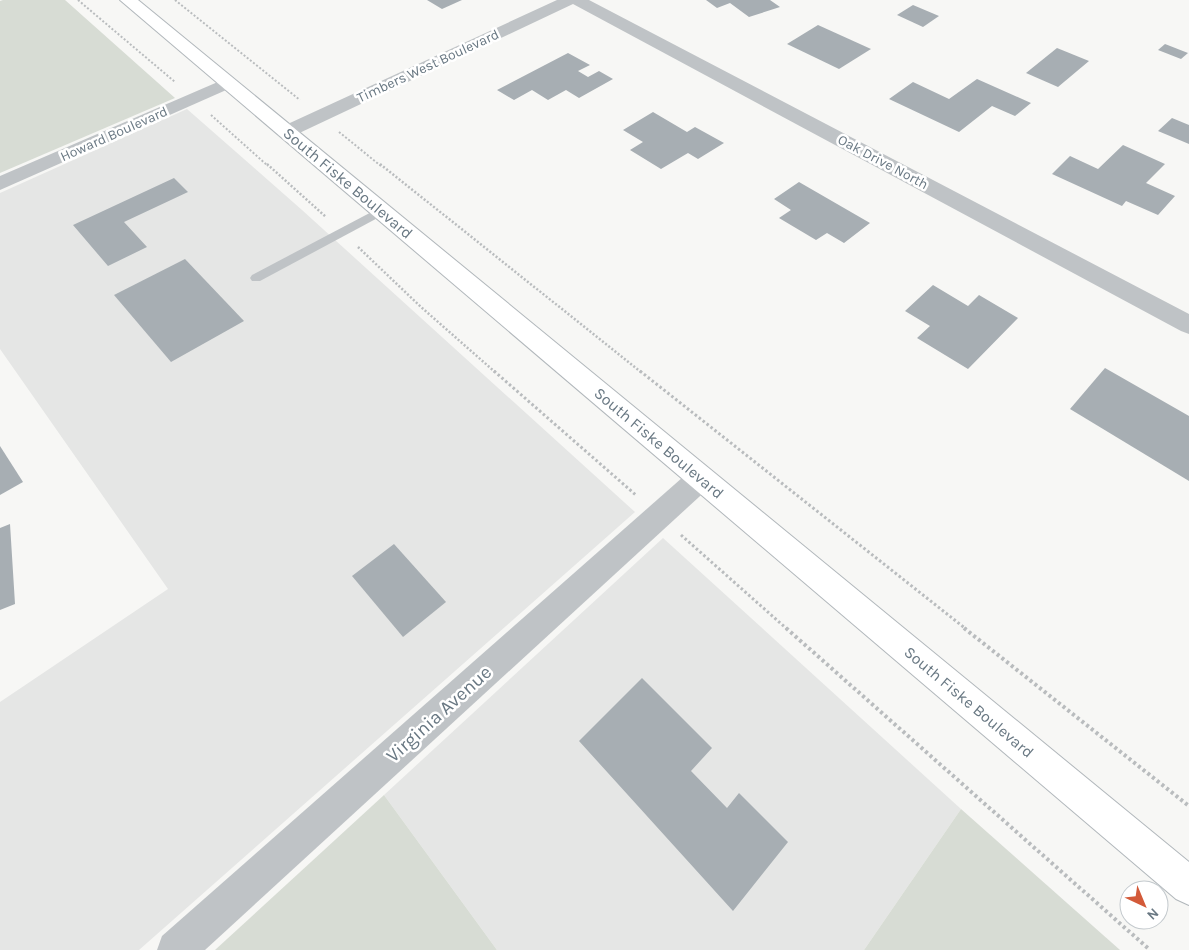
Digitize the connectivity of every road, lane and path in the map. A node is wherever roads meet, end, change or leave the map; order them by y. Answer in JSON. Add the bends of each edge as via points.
{"nodes":[{"id":1,"x":78,"y":0,"type":"edge"},
{"id":2,"x":128,"y":0,"type":"edge"},
{"id":3,"x":175,"y":0,"type":"edge"},
{"id":4,"x":570,"y":0,"type":"edge"},
{"id":5,"x":577,"y":0,"type":"edge"},
{"id":6,"x":227,"y":83,"type":"junction"},
{"id":7,"x":193,"y":98,"type":"junction"},
{"id":8,"x":320,"y":116,"type":"junction"},
{"id":9,"x":286,"y":132,"type":"junction"},
{"id":10,"x":0,"y":184,"type":"edge"},
{"id":11,"x":381,"y":211,"type":"junction"},
{"id":12,"x":342,"y":232,"type":"junction"},
{"id":13,"x":256,"y":278,"type":"dead end"},
{"id":14,"x":1189,"y":324,"type":"edge"},
{"id":15,"x":701,"y":478,"type":"junction"},
{"id":16,"x":659,"y":516,"type":"junction"},
{"id":17,"x":1189,"y":806,"type":"edge"},
{"id":18,"x":1189,"y":886,"type":"edge"},
{"id":19,"x":176,"y":950,"type":"edge"},
{"id":20,"x":1150,"y":950,"type":"edge"}],
"edges":[{"from":1,"to":7,"type":"path"},
{"from":2,"to":6,"type":"main road","name":"South Fiske Boulevard"},
{"from":3,"to":8,"type":"path"},
{"from":4,"to":8,"type":"street","name":"Timbers West Boulevard"},
{"from":5,"to":14,"type":"street","name":"Oak Drive North"},
{"from":6,"to":7,"type":"street","name":"Howard Boulevard"},
{"from":6,"to":9,"type":"main road","name":"South Fiske Boulevard"},
{"from":7,"to":10,"type":"street","name":"Howard Boulevard"},
{"from":7,"to":12,"type":"path"},
{"from":8,"to":9,"type":"street","name":"Timbers West Boulevard"},
{"from":8,"to":17,"type":"path"},
{"from":9,"to":11,"type":"main road","name":"South Fiske Boulevard"},
{"from":11,"to":12,"type":"lane"},
{"from":11,"to":15,"type":"main road","name":"South Fiske Boulevard"},
{"from":12,"to":13,"type":"lane"},
{"from":12,"to":16,"type":"path"},
{"from":15,"to":16,"type":"street","name":"Virginia Avenue"},
{"from":15,"to":18,"type":"main road","name":"South Fiske Boulevard"},
{"from":16,"to":19,"type":"street","name":"Virginia Avenue"},
{"from":16,"to":20,"type":"path"}]}
